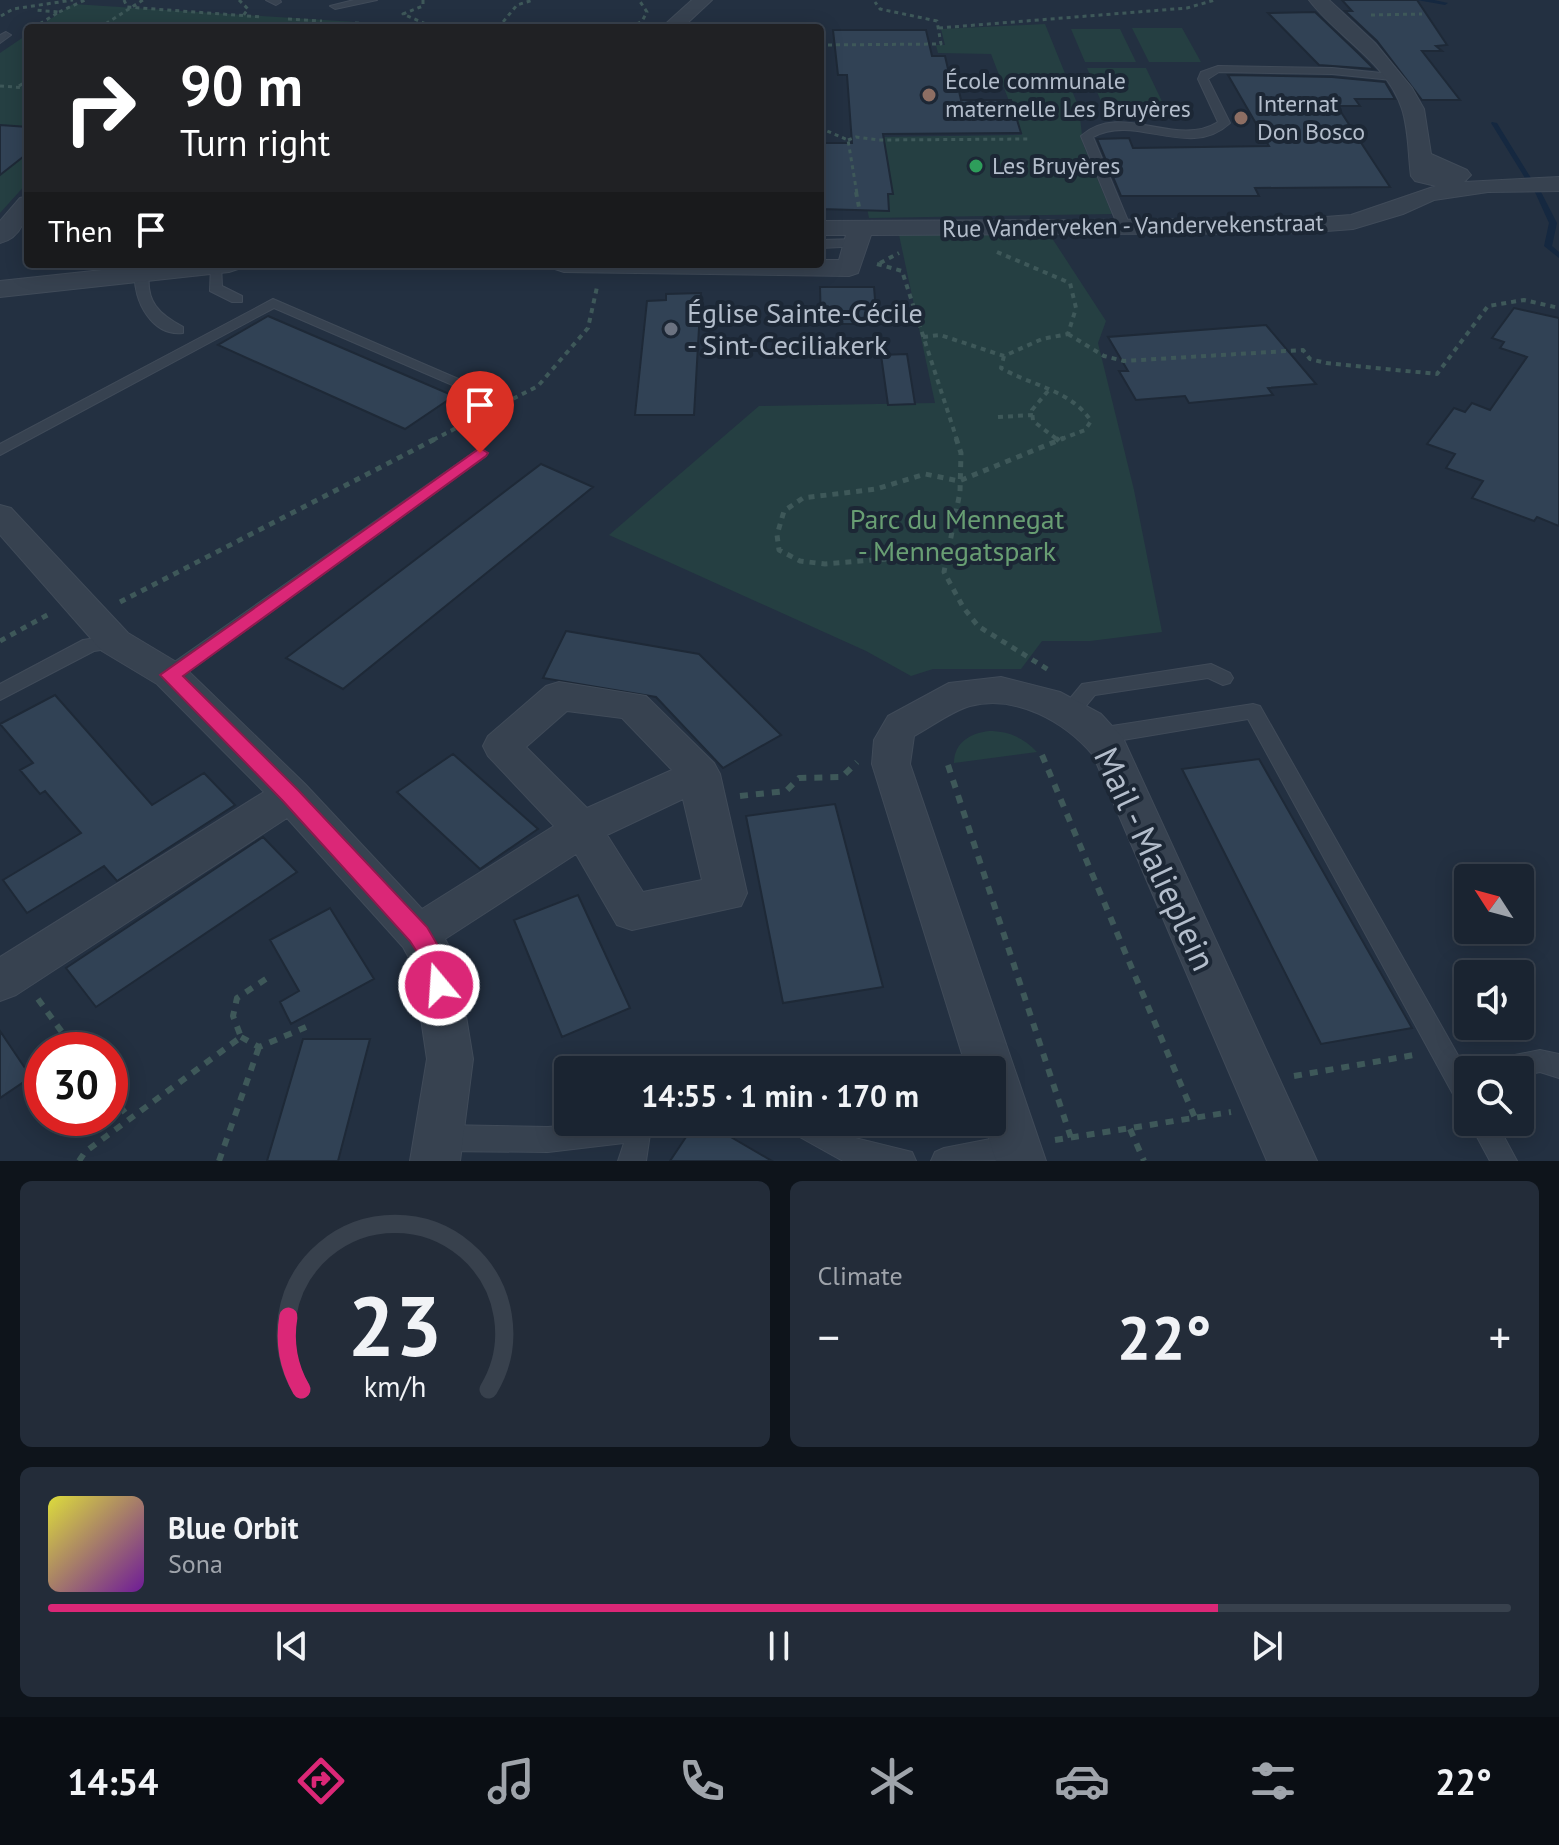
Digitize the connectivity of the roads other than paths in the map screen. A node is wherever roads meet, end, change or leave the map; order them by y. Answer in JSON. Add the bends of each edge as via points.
{"nodes":[{"id":1,"x":372,"y":0,"type":"edge"},
{"id":2,"x":703,"y":0,"type":"edge"},
{"id":3,"x":335,"y":6,"type":"dead end"},
{"id":4,"x":1326,"y":8,"type":"edge"},
{"id":5,"x":676,"y":24,"type":"edge"},
{"id":6,"x":1392,"y":77,"type":"junction"},
{"id":7,"x":1419,"y":157,"type":"dead end"},
{"id":8,"x":1559,"y":184,"type":"edge"},
{"id":9,"x":24,"y":208,"type":"edge"},
{"id":10,"x":1125,"y":228,"type":"junction"},
{"id":11,"x":824,"y":230,"type":"edge"},
{"id":12,"x":0,"y":236,"type":"edge"},
{"id":13,"x":824,"y":244,"type":"edge"},
{"id":14,"x":863,"y":249,"type":"junction"},
{"id":15,"x":196,"y":268,"type":"edge"},
{"id":16,"x":222,"y":268,"type":"edge"},
{"id":17,"x":824,"y":268,"type":"edge"},
{"id":18,"x":142,"y":274,"type":"junction"},
{"id":19,"x":31,"y":287,"type":"junction"},
{"id":20,"x":0,"y":289,"type":"edge"},
{"id":21,"x":237,"y":299,"type":"dead end"},
{"id":22,"x":0,"y":310,"type":"edge"},
{"id":23,"x":178,"y":330,"type":"dead end"},
{"id":24,"x":462,"y":384,"type":"dead end"},
{"id":25,"x":0,"y":450,"type":"edge"},
{"id":26,"x":480,"y":453,"type":"dead end"},
{"id":27,"x":0,"y":515,"type":"edge"},
{"id":28,"x":96,"y":619,"type":"junction"},
{"id":29,"x":170,"y":675,"type":"junction"},
{"id":30,"x":1223,"y":678,"type":"dead end"},
{"id":31,"x":0,"y":693,"type":"edge"},
{"id":32,"x":1071,"y":717,"type":"junction"},
{"id":33,"x":700,"y":774,"type":"junction"},
{"id":34,"x":291,"y":795,"type":"junction"},
{"id":35,"x":582,"y":829,"type":"junction"},
{"id":36,"x":418,"y":934,"type":"junction"},
{"id":37,"x":9,"y":976,"type":"edge"},
{"id":38,"x":987,"y":1056,"type":"edge"},
{"id":39,"x":1534,"y":1062,"type":"edge"},
{"id":40,"x":1559,"y":1066,"type":"edge"},
{"id":41,"x":1454,"y":1070,"type":"edge"},
{"id":42,"x":1006,"y":1116,"type":"edge"},
{"id":43,"x":587,"y":1136,"type":"edge"},
{"id":44,"x":641,"y":1136,"type":"edge"},
{"id":45,"x":822,"y":1136,"type":"edge"},
{"id":46,"x":1490,"y":1136,"type":"edge"},
{"id":47,"x":437,"y":1149,"type":"edge"},
{"id":48,"x":1018,"y":1154,"type":"edge"},
{"id":49,"x":631,"y":1161,"type":"edge"},
{"id":50,"x":903,"y":1161,"type":"edge"},
{"id":51,"x":944,"y":1161,"type":"edge"},
{"id":52,"x":1292,"y":1161,"type":"edge"},
{"id":53,"x":1504,"y":1161,"type":"edge"}],
"edges":[{"from":1,"to":3,"type":"lane"},
{"from":2,"to":5,"type":"street"},
{"from":4,"to":6,"type":"street"},
{"from":6,"to":7,"type":"street","via":[[1411,104]]},
{"from":6,"to":10,"type":"lane","via":[[1218,69],[1203,79],[1222,117],[1220,127],[1192,134],[1161,134],[1131,126],[1092,132],[1087,136]]},
{"from":8,"to":10,"type":"street","name":"Rue Vanderveken - Vandervekenstraat","via":[[1488,185],[1428,194],[1353,222]]},
{"from":9,"to":12,"type":"street"},
{"from":10,"to":14,"type":"street","name":"Rue Vanderveken - Vandervekenstraat"},
{"from":11,"to":14,"type":"street","name":"Rue Vanderveken - Vandervekenstraat"},
{"from":13,"to":14,"type":"lane"},
{"from":14,"to":17,"type":"street","via":[[849,268]]},
{"from":15,"to":18,"type":"street"},
{"from":16,"to":21,"type":"lane","via":[[215,288]]},
{"from":18,"to":19,"type":"street"},
{"from":18,"to":23,"type":"lane","via":[[143,303]]},
{"from":19,"to":20,"type":"street"},
{"from":19,"to":22,"type":"street"},
{"from":24,"to":25,"type":"lane","via":[[273,303]]},
{"from":26,"to":29,"type":"lane"},
{"from":27,"to":28,"type":"street"},
{"from":28,"to":29,"type":"street"},
{"from":28,"to":31,"type":"lane","via":[[90,645]]},
{"from":29,"to":34,"type":"street"},
{"from":30,"to":32,"type":"lane","via":[[1211,671],[1089,689]]},
{"from":32,"to":38,"type":"street","via":[[1001,690],[962,693],[901,726],[893,740],[891,764]]},
{"from":32,"to":41,"type":"lane","via":[[1253,711]]},
{"from":32,"to":52,"type":"street","name":"Mail - Malieplein","via":[[1109,748]]},
{"from":33,"to":35,"type":"street"},
{"from":33,"to":35,"type":"street","via":[[726,893],[632,912]]},
{"from":33,"to":35,"type":"street","via":[[633,706],[559,696],[502,746]]},
{"from":34,"to":36,"type":"street"},
{"from":34,"to":37,"type":"street"},
{"from":35,"to":36,"type":"street"},
{"from":36,"to":47,"type":"street","via":[[435,961],[450,1059]]},
{"from":39,"to":40,"type":"lane"},
{"from":42,"to":48,"type":"street"},
{"from":43,"to":47,"type":"lane"},
{"from":44,"to":49,"type":"lane"},
{"from":45,"to":50,"type":"lane","via":[[843,1148]]},
{"from":46,"to":53,"type":"lane"},
{"from":48,"to":51,"type":"lane"}]}
